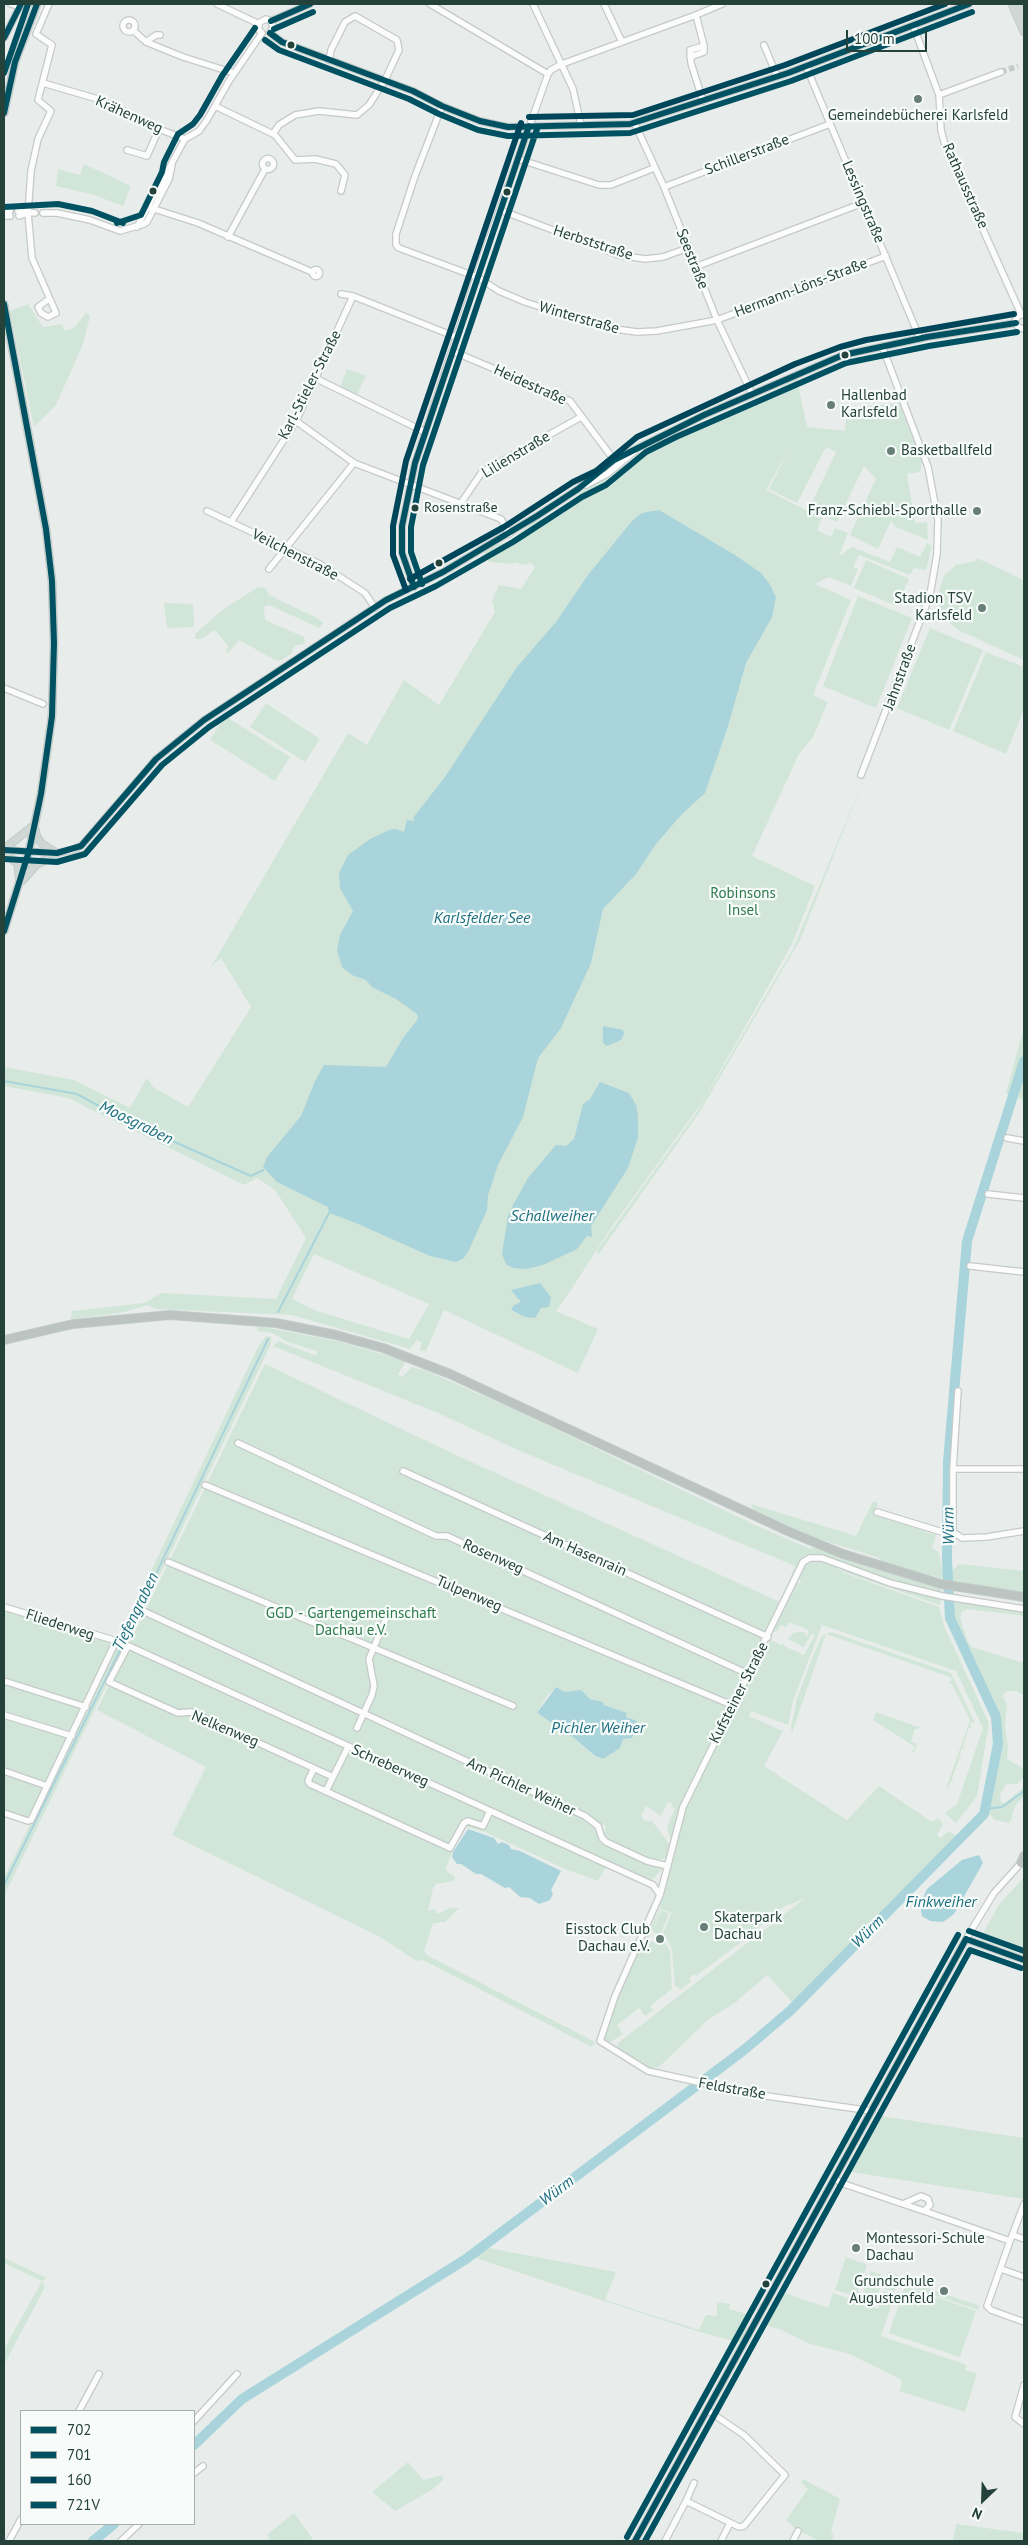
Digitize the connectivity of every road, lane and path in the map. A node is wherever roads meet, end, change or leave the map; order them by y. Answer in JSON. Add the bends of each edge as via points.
{"nodes":[{"id":1,"x":11,"y":4,"type":"edge"},
{"id":2,"x":38,"y":4,"type":"edge"},
{"id":3,"x":49,"y":4,"type":"edge"},
{"id":4,"x":217,"y":4,"type":"edge"},
{"id":5,"x":310,"y":4,"type":"edge"},
{"id":6,"x":430,"y":4,"type":"edge"},
{"id":7,"x":533,"y":4,"type":"edge"},
{"id":8,"x":604,"y":4,"type":"edge"},
{"id":9,"x":722,"y":4,"type":"edge"},
{"id":10,"x":969,"y":4,"type":"edge"},
{"id":11,"x":1012,"y":4,"type":"edge"},
{"id":12,"x":1020,"y":4,"type":"edge"},
{"id":13,"x":20,"y":5,"type":"edge"},
{"id":14,"x":706,"y":7,"type":"edge"},
{"id":15,"x":1024,"y":15,"type":"edge"},
{"id":16,"x":696,"y":16,"type":"junction"},
{"id":17,"x":271,"y":21,"type":"junction"},
{"id":18,"x":258,"y":24,"type":"junction"},
{"id":19,"x":913,"y":25,"type":"junction"},
{"id":20,"x":133,"y":30,"type":"dead end"},
{"id":21,"x":1024,"y":32,"type":"edge"},
{"id":22,"x":262,"y":33,"type":"junction"},
{"id":23,"x":270,"y":33,"type":"junction"},
{"id":24,"x":160,"y":35,"type":"dead end"},
{"id":25,"x":4,"y":38,"type":"edge"},
{"id":26,"x":146,"y":42,"type":"junction"},
{"id":27,"x":622,"y":42,"type":"junction"},
{"id":28,"x":764,"y":45,"type":"dead end"},
{"id":29,"x":329,"y":60,"type":"junction"},
{"id":30,"x":562,"y":64,"type":"junction"},
{"id":31,"x":806,"y":66,"type":"junction"},
{"id":32,"x":1001,"y":72,"type":"tunnel mouth"},
{"id":33,"x":234,"y":73,"type":"junction"},
{"id":34,"x":548,"y":74,"type":"junction"},
{"id":35,"x":777,"y":76,"type":"junction"},
{"id":36,"x":385,"y":80,"type":"junction"},
{"id":37,"x":43,"y":83,"type":"junction"},
{"id":38,"x":940,"y":95,"type":"junction"},
{"id":39,"x":703,"y":101,"type":"junction"},
{"id":40,"x":215,"y":106,"type":"junction"},
{"id":41,"x":442,"y":106,"type":"junction"},
{"id":42,"x":4,"y":113,"type":"edge"},
{"id":43,"x":635,"y":124,"type":"junction"},
{"id":44,"x":830,"y":124,"type":"junction"},
{"id":45,"x":581,"y":125,"type":"junction"},
{"id":46,"x":530,"y":126,"type":"junction"},
{"id":47,"x":159,"y":130,"type":"junction"},
{"id":48,"x":273,"y":134,"type":"junction"},
{"id":49,"x":185,"y":139,"type":"junction"},
{"id":50,"x":127,"y":150,"type":"dead end"},
{"id":51,"x":518,"y":159,"type":"junction"},
{"id":52,"x":654,"y":168,"type":"junction"},
{"id":53,"x":265,"y":169,"type":"dead end"},
{"id":54,"x":664,"y":187,"type":"junction"},
{"id":55,"x":342,"y":191,"type":"dead end"},
{"id":56,"x":863,"y":203,"type":"junction"},
{"id":57,"x":151,"y":208,"type":"junction"},
{"id":58,"x":500,"y":210,"type":"junction"},
{"id":59,"x":28,"y":213,"type":"junction"},
{"id":60,"x":36,"y":213,"type":"dead end"},
{"id":61,"x":43,"y":213,"type":"dead end"},
{"id":62,"x":18,"y":214,"type":"dead end"},
{"id":63,"x":228,"y":237,"type":"junction"},
{"id":64,"x":688,"y":248,"type":"junction"},
{"id":65,"x":886,"y":256,"type":"junction"},
{"id":66,"x":695,"y":267,"type":"junction"},
{"id":67,"x":312,"y":272,"type":"dead end"},
{"id":68,"x":476,"y":277,"type":"junction"},
{"id":69,"x":341,"y":294,"type":"dead end"},
{"id":70,"x":353,"y":296,"type":"junction"},
{"id":71,"x":49,"y":299,"type":"dead end"},
{"id":72,"x":4,"y":304,"type":"edge"},
{"id":73,"x":1023,"y":314,"type":"edge"},
{"id":74,"x":717,"y":320,"type":"junction"},
{"id":75,"x":1016,"y":323,"type":"junction"},
{"id":76,"x":1024,"y":328,"type":"edge"},
{"id":77,"x":456,"y":338,"type":"junction"},
{"id":78,"x":920,"y":339,"type":"junction"},
{"id":79,"x":882,"y":346,"type":"junction"},
{"id":80,"x":452,"y":351,"type":"junction"},
{"id":81,"x":315,"y":378,"type":"junction"},
{"id":82,"x":752,"y":394,"type":"junction"},
{"id":83,"x":581,"y":418,"type":"junction"},
{"id":84,"x":296,"y":421,"type":"junction"},
{"id":85,"x":425,"y":432,"type":"junction"},
{"id":86,"x":641,"y":446,"type":"junction"},
{"id":87,"x":614,"y":460,"type":"junction"},
{"id":88,"x":354,"y":464,"type":"junction"},
{"id":89,"x":410,"y":483,"type":"junction"},
{"id":90,"x":578,"y":488,"type":"junction"},
{"id":91,"x":461,"y":503,"type":"junction"},
{"id":92,"x":207,"y":511,"type":"dead end"},
{"id":93,"x":231,"y":522,"type":"junction"},
{"id":94,"x":509,"y":534,"type":"junction"},
{"id":95,"x":285,"y":549,"type":"junction"},
{"id":96,"x":269,"y":569,"type":"dead end"},
{"id":97,"x":414,"y":587,"type":"junction"},
{"id":98,"x":375,"y":608,"type":"junction"},
{"id":99,"x":4,"y":688,"type":"edge"},
{"id":100,"x":44,"y":704,"type":"dead end"},
{"id":101,"x":861,"y":775,"type":"dead end"},
{"id":102,"x":34,"y":824,"type":"junction"},
{"id":103,"x":4,"y":851,"type":"edge"},
{"id":104,"x":29,"y":851,"type":"junction"},
{"id":105,"x":57,"y":853,"type":"junction"},
{"id":106,"x":18,"y":888,"type":"junction"},
{"id":107,"x":4,"y":932,"type":"edge"},
{"id":108,"x":1007,"y":1138,"type":"dead end"},
{"id":109,"x":1024,"y":1140,"type":"edge"},
{"id":110,"x":988,"y":1194,"type":"dead end"},
{"id":111,"x":1024,"y":1198,"type":"edge"},
{"id":112,"x":970,"y":1266,"type":"dead end"},
{"id":113,"x":1024,"y":1272,"type":"edge"},
{"id":114,"x":4,"y":1340,"type":"edge"},
{"id":115,"x":958,"y":1391,"type":"dead end"},
{"id":116,"x":238,"y":1444,"type":"dead end"},
{"id":117,"x":953,"y":1469,"type":"junction"},
{"id":118,"x":1024,"y":1469,"type":"edge"},
{"id":119,"x":403,"y":1471,"type":"dead end"},
{"id":120,"x":205,"y":1485,"type":"dead end"},
{"id":121,"x":877,"y":1512,"type":"dead end"},
{"id":122,"x":1024,"y":1531,"type":"edge"},
{"id":123,"x":953,"y":1532,"type":"junction"},
{"id":124,"x":168,"y":1562,"type":"dead end"},
{"id":125,"x":1024,"y":1597,"type":"edge"},
{"id":126,"x":4,"y":1606,"type":"edge"},
{"id":127,"x":1024,"y":1609,"type":"edge"},
{"id":128,"x":143,"y":1612,"type":"dead end"},
{"id":129,"x":387,"y":1616,"type":"dead end"},
{"id":130,"x":768,"y":1637,"type":"junction"},
{"id":131,"x":122,"y":1644,"type":"junction"},
{"id":132,"x":372,"y":1648,"type":"junction"},
{"id":133,"x":748,"y":1674,"type":"junction"},
{"id":134,"x":4,"y":1681,"type":"edge"},
{"id":135,"x":732,"y":1705,"type":"junction"},
{"id":136,"x":513,"y":1706,"type":"dead end"},
{"id":137,"x":86,"y":1707,"type":"junction"},
{"id":138,"x":364,"y":1714,"type":"junction"},
{"id":139,"x":4,"y":1715,"type":"edge"},
{"id":140,"x":357,"y":1728,"type":"dead end"},
{"id":141,"x":72,"y":1736,"type":"junction"},
{"id":142,"x":348,"y":1747,"type":"junction"},
{"id":143,"x":314,"y":1768,"type":"junction"},
{"id":144,"x":4,"y":1771,"type":"edge"},
{"id":145,"x":333,"y":1777,"type":"junction"},
{"id":146,"x":48,"y":1786,"type":"junction"},
{"id":147,"x":326,"y":1792,"type":"junction"},
{"id":148,"x":490,"y":1811,"type":"junction"},
{"id":149,"x":4,"y":1813,"type":"edge"},
{"id":150,"x":1023,"y":1860,"type":"edge"},
{"id":151,"x":668,"y":1866,"type":"junction"},
{"id":152,"x":660,"y":1895,"type":"junction"},
{"id":153,"x":966,"y":1939,"type":"junction"},
{"id":154,"x":1024,"y":1960,"type":"edge"},
{"id":155,"x":600,"y":2041,"type":"joint"},
{"id":156,"x":872,"y":2111,"type":"junction"},
{"id":157,"x":834,"y":2179,"type":"junction"},
{"id":158,"x":903,"y":2204,"type":"junction"},
{"id":159,"x":1024,"y":2204,"type":"edge"},
{"id":160,"x":924,"y":2212,"type":"junction"},
{"id":161,"x":1013,"y":2235,"type":"junction"},
{"id":162,"x":1024,"y":2238,"type":"edge"},
{"id":163,"x":1010,"y":2241,"type":"junction"},
{"id":164,"x":1001,"y":2269,"type":"junction"},
{"id":165,"x":1024,"y":2277,"type":"edge"},
{"id":166,"x":1024,"y":2322,"type":"edge"},
{"id":167,"x":99,"y":2374,"type":"dead end"},
{"id":168,"x":237,"y":2374,"type":"dead end"},
{"id":169,"x":1024,"y":2385,"type":"edge"},
{"id":170,"x":80,"y":2410,"type":"edge"},
{"id":171,"x":707,"y":2410,"type":"junction"},
{"id":172,"x":195,"y":2419,"type":"edge"},
{"id":173,"x":1024,"y":2424,"type":"edge"},
{"id":174,"x":203,"y":2466,"type":"dead end"},
{"id":175,"x":195,"y":2472,"type":"edge"},
{"id":176,"x":694,"y":2483,"type":"dead end"},
{"id":177,"x":686,"y":2501,"type":"junction"},
{"id":178,"x":20,"y":2521,"type":"edge"},
{"id":179,"x":730,"y":2523,"type":"junction"},
{"id":180,"x":138,"y":2525,"type":"edge"},
{"id":181,"x":798,"y":2531,"type":"dead end"},
{"id":182,"x":9,"y":2541,"type":"edge"},
{"id":183,"x":121,"y":2541,"type":"edge"},
{"id":184,"x":635,"y":2541,"type":"edge"},
{"id":185,"x":665,"y":2541,"type":"edge"},
{"id":186,"x":720,"y":2541,"type":"edge"},
{"id":187,"x":793,"y":2541,"type":"edge"}],
"edges":[{"from":1,"to":13,"type":"street"},
{"from":2,"to":42,"type":"main road","via":[[15,62]]},
{"from":3,"to":37,"type":"street","via":[[36,34],[52,45]]},
{"from":4,"to":18,"type":"street"},
{"from":5,"to":17,"type":"street"},
{"from":6,"to":34,"type":"street"},
{"from":7,"to":30,"type":"street"},
{"from":8,"to":27,"type":"street"},
{"from":9,"to":14,"type":"street"},
{"from":10,"to":19,"type":"street"},
{"from":11,"to":21,"type":"main road"},
{"from":12,"to":15,"type":"main road"},
{"from":13,"to":25,"type":"street"},
{"from":14,"to":16,"type":"street"},
{"from":16,"to":27,"type":"street"},
{"from":16,"to":39,"type":"street","via":[[704,46],[690,50],[690,57]]},
{"from":17,"to":18,"type":"street","via":[[264,19]]},
{"from":17,"to":23,"type":"street","via":[[274,27]]},
{"from":18,"to":22,"type":"street"},
{"from":19,"to":31,"type":"street"},
{"from":19,"to":38,"type":"street","name":"Rathausstraße"},
{"from":20,"to":26,"type":"street"},
{"from":22,"to":23,"type":"street"},
{"from":22,"to":33,"type":"street"},
{"from":23,"to":29,"type":"street","via":[[282,42]]},
{"from":24,"to":26,"type":"street"},
{"from":26,"to":33,"type":"street"},
{"from":27,"to":30,"type":"street"},
{"from":28,"to":35,"type":"street"},
{"from":29,"to":36,"type":"street"},
{"from":29,"to":36,"type":"street","via":[[345,22],[355,16],[397,40],[399,50]]},
{"from":30,"to":34,"type":"street"},
{"from":30,"to":45,"type":"street","via":[[573,89]]},
{"from":31,"to":35,"type":"street"},
{"from":31,"to":44,"type":"street","name":"Lessingstraße"},
{"from":32,"to":38,"type":"street"},
{"from":33,"to":40,"type":"street"},
{"from":34,"to":46,"type":"street"},
{"from":35,"to":39,"type":"street"},
{"from":36,"to":41,"type":"street"},
{"from":36,"to":48,"type":"street","via":[[369,105],[357,115],[319,111],[294,115],[279,125]]},
{"from":37,"to":47,"type":"street","name":"Krähenweg","via":[[101,100],[130,118]]},
{"from":37,"to":59,"type":"street","via":[[38,100],[51,111],[38,139],[31,171]]},
{"from":38,"to":73,"type":"street","name":"Rathausstraße","via":[[941,130],[945,144]]},
{"from":39,"to":43,"type":"street"},
{"from":40,"to":48,"type":"street"},
{"from":40,"to":49,"type":"street","via":[[199,131]]},
{"from":41,"to":46,"type":"street","via":[[495,125]]},
{"from":41,"to":68,"type":"street","name":"Winterstraße","via":[[415,176],[396,234],[396,245]]},
{"from":43,"to":45,"type":"street"},
{"from":43,"to":52,"type":"street","name":"Seestraße"},
{"from":44,"to":54,"type":"street","name":"Schillerstraße"},
{"from":44,"to":56,"type":"street","name":"Lessingstraße"},
{"from":45,"to":46,"type":"street"},
{"from":46,"to":51,"type":"street"},
{"from":47,"to":49,"type":"street","name":"Krähenweg"},
{"from":47,"to":50,"type":"street","via":[[147,156]]},
{"from":48,"to":55,"type":"street","via":[[295,160],[315,159],[336,164],[345,175]]},
{"from":49,"to":57,"type":"street"},
{"from":51,"to":52,"type":"street","via":[[599,185],[611,185]]},
{"from":51,"to":58,"type":"street"},
{"from":52,"to":54,"type":"street","name":"Seestraße"},
{"from":53,"to":63,"type":"street"},
{"from":54,"to":64,"type":"street","name":"Seestraße"},
{"from":56,"to":65,"type":"street","name":"Lessingstraße"},
{"from":56,"to":66,"type":"street"},
{"from":57,"to":61,"type":"street","via":[[147,222],[120,231],[90,220]]},
{"from":57,"to":63,"type":"street","via":[[198,223]]},
{"from":58,"to":64,"type":"street","name":"Herbststraße","via":[[619,255],[663,258]]},
{"from":58,"to":68,"type":"street"},
{"from":59,"to":60,"type":"street"},
{"from":59,"to":62,"type":"street"},
{"from":59,"to":71,"type":"street","via":[[32,258]]},
{"from":63,"to":67,"type":"street"},
{"from":64,"to":66,"type":"street","name":"Seestraße"},
{"from":65,"to":74,"type":"street","name":"Hermann-Löns-Straße"},
{"from":65,"to":78,"type":"street","name":"Lessingstraße"},
{"from":66,"to":74,"type":"street","name":"Seestraße"},
{"from":68,"to":74,"type":"street","name":"Winterstraße","via":[[525,302],[622,331],[657,331]]},
{"from":68,"to":77,"type":"street"},
{"from":69,"to":70,"type":"street"},
{"from":70,"to":77,"type":"street"},
{"from":70,"to":81,"type":"street","name":"Karl-Stieler-Straße"},
{"from":72,"to":102,"type":"main road","via":[[46,529],[52,581],[52,716]]},
{"from":73,"to":75,"type":"street","via":[[1016,318]]},
{"from":74,"to":82,"type":"street","name":"Seestraße"},
{"from":75,"to":76,"type":"street"},
{"from":75,"to":78,"type":"street"},
{"from":77,"to":80,"type":"street"},
{"from":78,"to":79,"type":"street"},
{"from":79,"to":82,"type":"street","via":[[843,355]]},
{"from":79,"to":101,"type":"street","name":"Jahnstraße","via":[[928,467],[938,520],[937,554],[930,595]]},
{"from":80,"to":83,"type":"street","name":"Heidestraße","via":[[570,401]]},
{"from":80,"to":85,"type":"street"},
{"from":81,"to":84,"type":"street","name":"Karl-Stieler-Straße"},
{"from":81,"to":85,"type":"street"},
{"from":82,"to":86,"type":"street"},
{"from":83,"to":87,"type":"street","name":"Heidestraße"},
{"from":83,"to":91,"type":"street","name":"Lilienstraße","via":[[482,472]]},
{"from":84,"to":88,"type":"street"},
{"from":84,"to":93,"type":"street","name":"Karl-Stieler-Straße"},
{"from":85,"to":89,"type":"street"},
{"from":86,"to":87,"type":"street"},
{"from":86,"to":90,"type":"street","via":[[601,478]]},
{"from":87,"to":90,"type":"street"},
{"from":88,"to":89,"type":"street"},
{"from":88,"to":95,"type":"street"},
{"from":89,"to":91,"type":"street"},
{"from":89,"to":97,"type":"street","via":[[402,526],[402,553]]},
{"from":90,"to":94,"type":"street"},
{"from":91,"to":94,"type":"street","via":[[501,519]]},
{"from":92,"to":93,"type":"street","name":"Veilchenstraße"},
{"from":93,"to":95,"type":"street","name":"Veilchenstraße"},
{"from":94,"to":97,"type":"street"},
{"from":95,"to":96,"type":"street"},
{"from":95,"to":98,"type":"street","name":"Veilchenstraße","via":[[320,564],[365,592]]},
{"from":97,"to":98,"type":"street"},
{"from":98,"to":105,"type":"street","via":[[204,720],[156,759],[87,840],[72,850]]},
{"from":99,"to":100,"type":"street"},
{"from":102,"to":103,"type":"main road"},
{"from":102,"to":104,"type":"main road"},
{"from":102,"to":105,"type":"main road","via":[[42,844]]},
{"from":103,"to":104,"type":"street"},
{"from":103,"to":106,"type":"main road","via":[[18,864]]},
{"from":104,"to":105,"type":"street"},
{"from":104,"to":106,"type":"main road"},
{"from":105,"to":106,"type":"main road","via":[[36,865]]},
{"from":106,"to":107,"type":"main road"},
{"from":108,"to":109,"type":"street"},
{"from":110,"to":111,"type":"street"},
{"from":112,"to":113,"type":"street"},
{"from":114,"to":125,"type":"highway","via":[[81,1323],[170,1315],[276,1323],[336,1335],[383,1348],[457,1377],[843,1554],[941,1584]]},
{"from":115,"to":117,"type":"street"},
{"from":116,"to":133,"type":"street","name":"Rosenweg"},
{"from":117,"to":118,"type":"street"},
{"from":117,"to":123,"type":"street"},
{"from":119,"to":130,"type":"street","name":"Am Hasenrain"},
{"from":120,"to":135,"type":"street","name":"Tulpenweg"},
{"from":121,"to":123,"type":"street"},
{"from":122,"to":123,"type":"street","via":[[962,1538]]},
{"from":124,"to":132,"type":"street"},
{"from":126,"to":131,"type":"street","name":"Fliederweg"},
{"from":127,"to":130,"type":"street","name":"Kufsteiner Straße","via":[[950,1598],[890,1583],[822,1558],[810,1558],[799,1568]]},
{"from":128,"to":138,"type":"street","name":"Am Pichler Weiher"},
{"from":129,"to":132,"type":"street"},
{"from":130,"to":133,"type":"street","name":"Kufsteiner Straße"},
{"from":131,"to":137,"type":"street"},
{"from":131,"to":142,"type":"street","name":"Schreberweg"},
{"from":131,"to":143,"type":"street","name":"Nelkenweg","via":[[109,1682],[178,1713],[191,1712]]},
{"from":132,"to":136,"type":"street"},
{"from":132,"to":138,"type":"street","via":[[369,1658],[374,1686]]},
{"from":133,"to":135,"type":"street","name":"Kufsteiner Straße"},
{"from":134,"to":137,"type":"street"},
{"from":135,"to":151,"type":"street","name":"Kufsteiner Straße","via":[[683,1807]]},
{"from":137,"to":141,"type":"street"},
{"from":138,"to":140,"type":"street"},
{"from":138,"to":151,"type":"street","name":"Am Pichler Weiher","via":[[593,1821],[606,1842],[647,1861]]},
{"from":139,"to":141,"type":"street"},
{"from":141,"to":146,"type":"street"},
{"from":142,"to":145,"type":"street"},
{"from":142,"to":148,"type":"street","name":"Schreberweg"},
{"from":143,"to":145,"type":"street","name":"Nelkenweg"},
{"from":143,"to":147,"type":"street","via":[[309,1783]]},
{"from":144,"to":146,"type":"street"},
{"from":145,"to":147,"type":"street"},
{"from":146,"to":149,"type":"street","via":[[30,1822]]},
{"from":147,"to":148,"type":"street","via":[[450,1848],[464,1823],[468,1821],[483,1826]]},
{"from":148,"to":152,"type":"street","name":"Schreberweg","via":[[653,1885]]},
{"from":150,"to":153,"type":"street","via":[[994,1893]]},
{"from":151,"to":152,"type":"street","name":"Kufsteiner Straße"},
{"from":152,"to":155,"type":"street","name":"Kufsteiner Straße","via":[[615,1996]]},
{"from":153,"to":154,"type":"street"},
{"from":153,"to":156,"type":"street"},
{"from":155,"to":156,"type":"street","name":"Feldstraße","via":[[648,2071],[753,2094]]},
{"from":156,"to":157,"type":"street"},
{"from":157,"to":158,"type":"street"},
{"from":157,"to":171,"type":"street"},
{"from":158,"to":160,"type":"street"},
{"from":158,"to":160,"type":"street","via":[[925,2197],[930,2205]]},
{"from":159,"to":161,"type":"street"},
{"from":160,"to":163,"type":"street"},
{"from":161,"to":162,"type":"street"},
{"from":161,"to":163,"type":"street"},
{"from":163,"to":164,"type":"street"},
{"from":164,"to":165,"type":"street"},
{"from":164,"to":166,"type":"street","via":[[988,2308]]},
{"from":167,"to":170,"type":"street"},
{"from":168,"to":172,"type":"street"},
{"from":169,"to":173,"type":"street","via":[[1015,2417]]},
{"from":171,"to":179,"type":"street","via":[[744,2435],[785,2475],[744,2526],[739,2528]]},
{"from":171,"to":184,"type":"street"},
{"from":174,"to":175,"type":"street"},
{"from":176,"to":177,"type":"street"},
{"from":177,"to":179,"type":"street"},
{"from":177,"to":185,"type":"street"},
{"from":178,"to":182,"type":"street"},
{"from":179,"to":186,"type":"street"},
{"from":180,"to":183,"type":"street"},
{"from":181,"to":187,"type":"street"}]}
